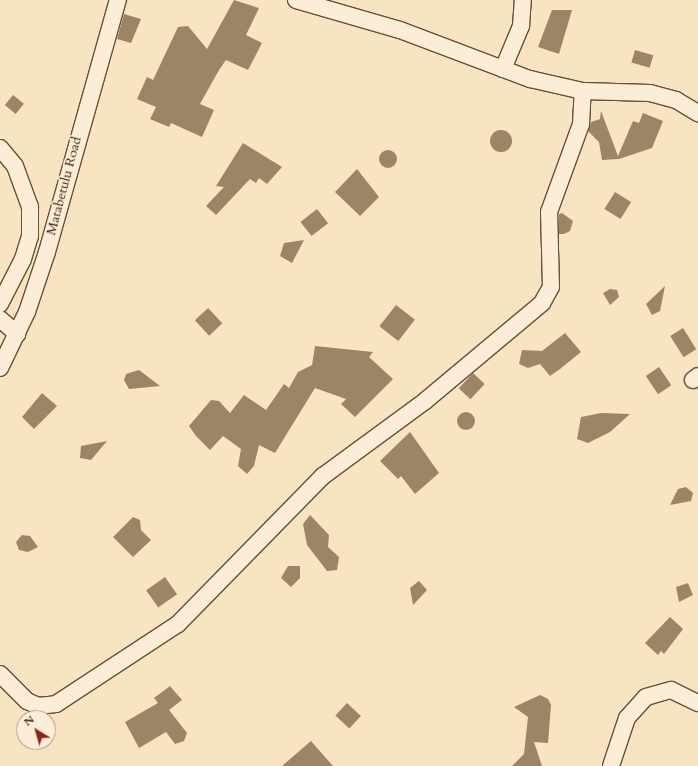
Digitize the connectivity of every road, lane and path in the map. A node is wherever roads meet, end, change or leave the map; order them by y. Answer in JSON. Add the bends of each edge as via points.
{"nodes":[{"id":1,"x":118,"y":0,"type":"edge"},
{"id":2,"x":296,"y":0,"type":"edge"},
{"id":3,"x":523,"y":0,"type":"edge"},
{"id":4,"x":504,"y":69,"type":"junction"},
{"id":5,"x":583,"y":91,"type":"junction"},
{"id":6,"x":698,"y":113,"type":"edge"},
{"id":7,"x":0,"y":148,"type":"edge"},
{"id":8,"x":0,"y":304,"type":"edge"},
{"id":9,"x":0,"y":319,"type":"edge"},
{"id":10,"x":17,"y":334,"type":"junction"},
{"id":11,"x":0,"y":368,"type":"edge"},
{"id":12,"x":0,"y":674,"type":"edge"},
{"id":13,"x":698,"y":703,"type":"edge"},
{"id":14,"x":611,"y":766,"type":"edge"}],
"edges":[{"from":1,"to":10,"type":"street","name":"Matabetulu Road","via":[[47,252]]},
{"from":2,"to":4,"type":"street","via":[[400,30]]},
{"from":3,"to":4,"type":"street","via":[[521,26]]},
{"from":4,"to":5,"type":"street"},
{"from":5,"to":6,"type":"street","via":[[650,93],[676,100]]},
{"from":5,"to":12,"type":"street","via":[[581,124],[550,212],[551,288],[542,303],[425,402],[323,476],[178,624],[56,704],[38,706],[27,701]]},
{"from":7,"to":8,"type":"street","via":[[15,166],[30,207],[30,236],[23,259]]},
{"from":9,"to":10,"type":"street"},
{"from":10,"to":11,"type":"street","name":"Matabetulu Road"},
{"from":13,"to":14,"type":"street","via":[[671,690],[646,697],[628,718]]}]}
